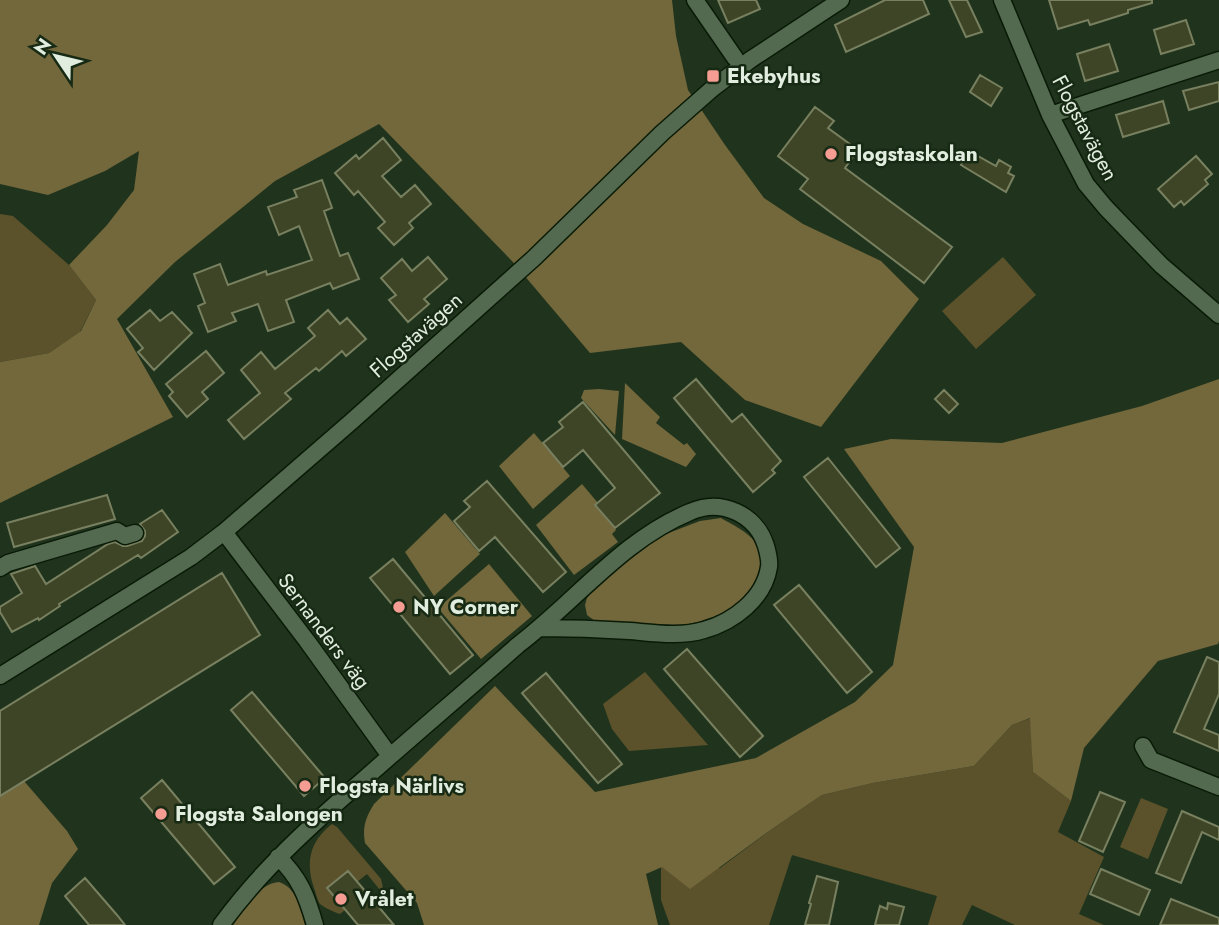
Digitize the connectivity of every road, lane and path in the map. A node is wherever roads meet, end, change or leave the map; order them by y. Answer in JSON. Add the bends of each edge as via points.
{"nodes":[{"id":1,"x":695,"y":0,"type":"edge"},
{"id":2,"x":842,"y":0,"type":"edge"},
{"id":3,"x":1002,"y":0,"type":"edge"},
{"id":4,"x":735,"y":58,"type":"dead end"},
{"id":5,"x":1219,"y":60,"type":"edge"},
{"id":6,"x":1050,"y":115,"type":"junction"},
{"id":7,"x":1219,"y":315,"type":"edge"},
{"id":8,"x":224,"y":532,"type":"junction"},
{"id":9,"x":135,"y":533,"type":"dead end"},
{"id":10,"x":0,"y":568,"type":"edge"},
{"id":11,"x":540,"y":628,"type":"junction"},
{"id":12,"x":0,"y":676,"type":"edge"},
{"id":13,"x":1143,"y":746,"type":"dead end"},
{"id":14,"x":390,"y":756,"type":"junction"},
{"id":15,"x":1219,"y":787,"type":"edge"},
{"id":16,"x":278,"y":858,"type":"junction"},
{"id":17,"x":221,"y":925,"type":"edge"},
{"id":18,"x":315,"y":925,"type":"edge"}],
"edges":[{"from":1,"to":4,"type":"street"},
{"from":2,"to":8,"type":"street","name":"Flogstavägen","via":[[713,88],[534,258]]},
{"from":3,"to":6,"type":"street","name":"Flogstavägen"},
{"from":5,"to":6,"type":"street"},
{"from":6,"to":7,"type":"street","name":"Flogstavägen","via":[[1086,184],[1106,208],[1161,265]]},
{"from":8,"to":12,"type":"street","name":"Flogstavägen"},
{"from":8,"to":14,"type":"street","name":"Sernanders väg"},
{"from":9,"to":10,"type":"street","via":[[125,536],[117,531]]},
{"from":11,"to":11,"type":"street","via":[[677,633],[703,631],[729,621],[764,585],[770,565],[763,536],[753,522],[737,512],[717,506],[691,511],[651,532],[585,584]]},
{"from":11,"to":14,"type":"street"},
{"from":13,"to":15,"type":"street","via":[[1151,760]]},
{"from":14,"to":16,"type":"street"},
{"from":16,"to":17,"type":"street"},
{"from":16,"to":18,"type":"street","via":[[300,882]]}]}
